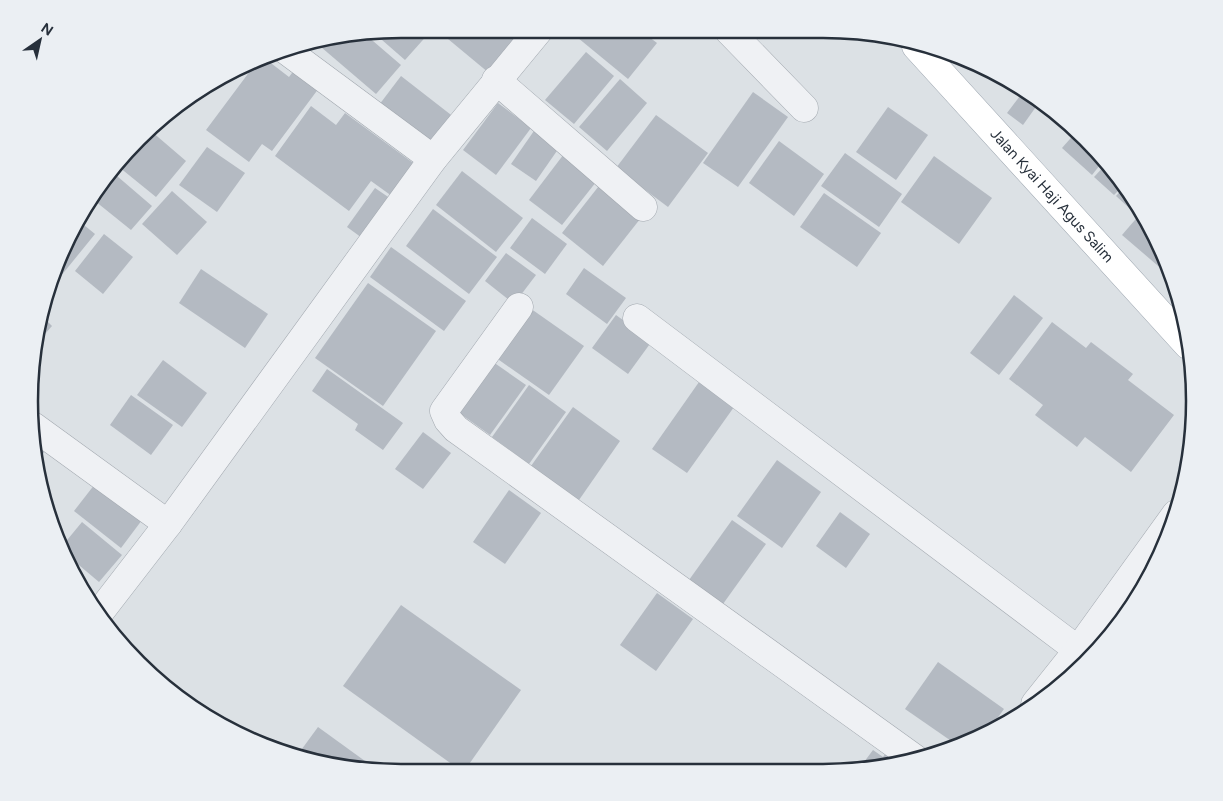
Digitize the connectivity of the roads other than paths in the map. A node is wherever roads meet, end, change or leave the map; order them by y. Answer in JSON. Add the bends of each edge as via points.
{"nodes":[{"id":1,"x":532,"y":38,"type":"edge"},
{"id":2,"x":736,"y":38,"type":"edge"},
{"id":3,"x":921,"y":52,"type":"edge"},
{"id":4,"x":295,"y":54,"type":"edge"},
{"id":5,"x":496,"y":80,"type":"junction"},
{"id":6,"x":804,"y":108,"type":"dead end"},
{"id":7,"x":433,"y":159,"type":"junction"},
{"id":8,"x":643,"y":207,"type":"dead end"},
{"id":9,"x":519,"y":307,"type":"dead end"},
{"id":10,"x":637,"y":318,"type":"dead end"},
{"id":11,"x":1180,"y":336,"type":"edge"},
{"id":12,"x":39,"y":430,"type":"edge"},
{"id":13,"x":168,"y":524,"type":"junction"},
{"id":14,"x":1150,"y":557,"type":"edge"},
{"id":15,"x":103,"y":608,"type":"edge"},
{"id":16,"x":1117,"y":611,"type":"edge"},
{"id":17,"x":1078,"y":650,"type":"junction"},
{"id":18,"x":1054,"y":679,"type":"edge"},
{"id":19,"x":908,"y":753,"type":"edge"}],
"edges":[{"from":1,"to":5,"type":"street"},
{"from":2,"to":6,"type":"street"},
{"from":3,"to":11,"type":"main road","name":"Jalan Kyai Haji Agus Salim"},
{"from":4,"to":7,"type":"street"},
{"from":5,"to":7,"type":"street"},
{"from":5,"to":8,"type":"street"},
{"from":7,"to":13,"type":"street"},
{"from":9,"to":19,"type":"street","via":[[444,411],[448,420],[456,429]]},
{"from":10,"to":17,"type":"street"},
{"from":12,"to":13,"type":"street"},
{"from":13,"to":15,"type":"street"},
{"from":14,"to":16,"type":"street"},
{"from":16,"to":17,"type":"street"},
{"from":17,"to":18,"type":"street"}]}
